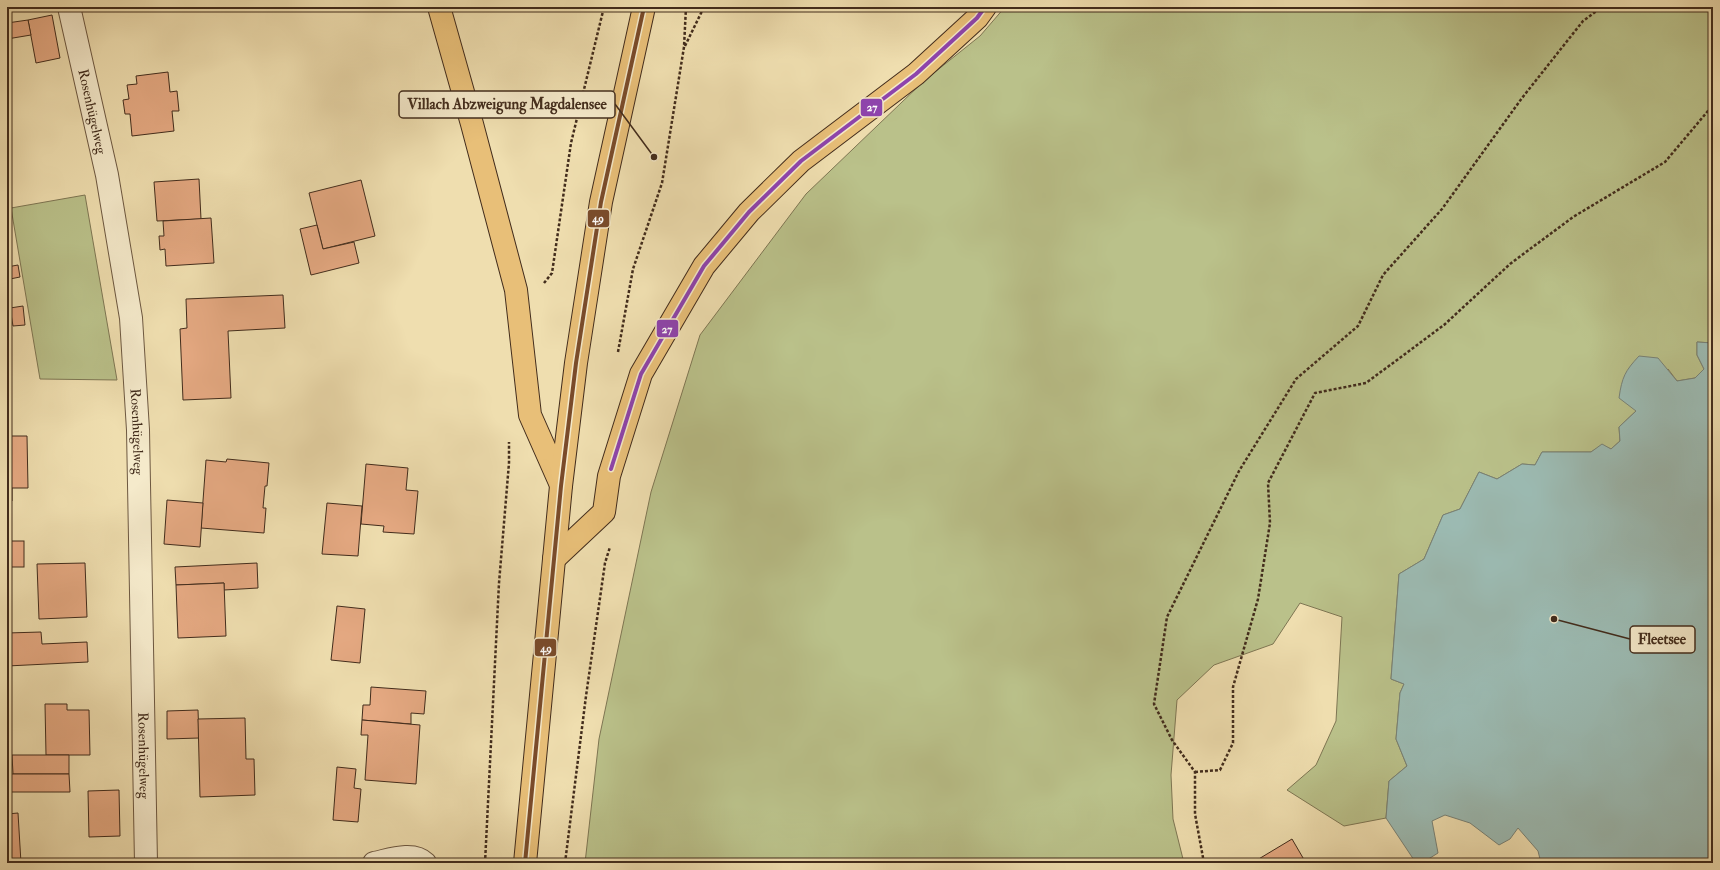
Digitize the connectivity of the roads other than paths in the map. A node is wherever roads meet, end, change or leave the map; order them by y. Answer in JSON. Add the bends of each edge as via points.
{"nodes":[{"id":1,"x":69,"y":7,"type":"edge"},
{"id":2,"x":439,"y":7,"type":"edge"},
{"id":3,"x":644,"y":7,"type":"edge"},
{"id":4,"x":985,"y":7,"type":"edge"},
{"id":5,"x":561,"y":486,"type":"junction"},
{"id":6,"x":554,"y":559,"type":"junction"},
{"id":7,"x":146,"y":863,"type":"edge"},
{"id":8,"x":374,"y":863,"type":"edge"},
{"id":9,"x":425,"y":863,"type":"edge"},
{"id":10,"x":525,"y":863,"type":"edge"}],
"edges":[{"from":1,"to":7,"type":"street","name":"Rosenhügelweg","via":[[107,175],[131,318],[138,430]]},
{"from":2,"to":5,"type":"main road","via":[[516,290],[530,415]]},
{"from":3,"to":5,"type":"main road","via":[[601,202],[576,363]]},
{"from":4,"to":6,"type":"main road","via":[[977,18],[916,74],[801,161],[749,212],[704,266],[641,374],[609,476],[604,512]]},
{"from":5,"to":6,"type":"main road"},
{"from":6,"to":10,"type":"main road"},
{"from":8,"to":9,"type":"street","via":[[404,856]]}]}
